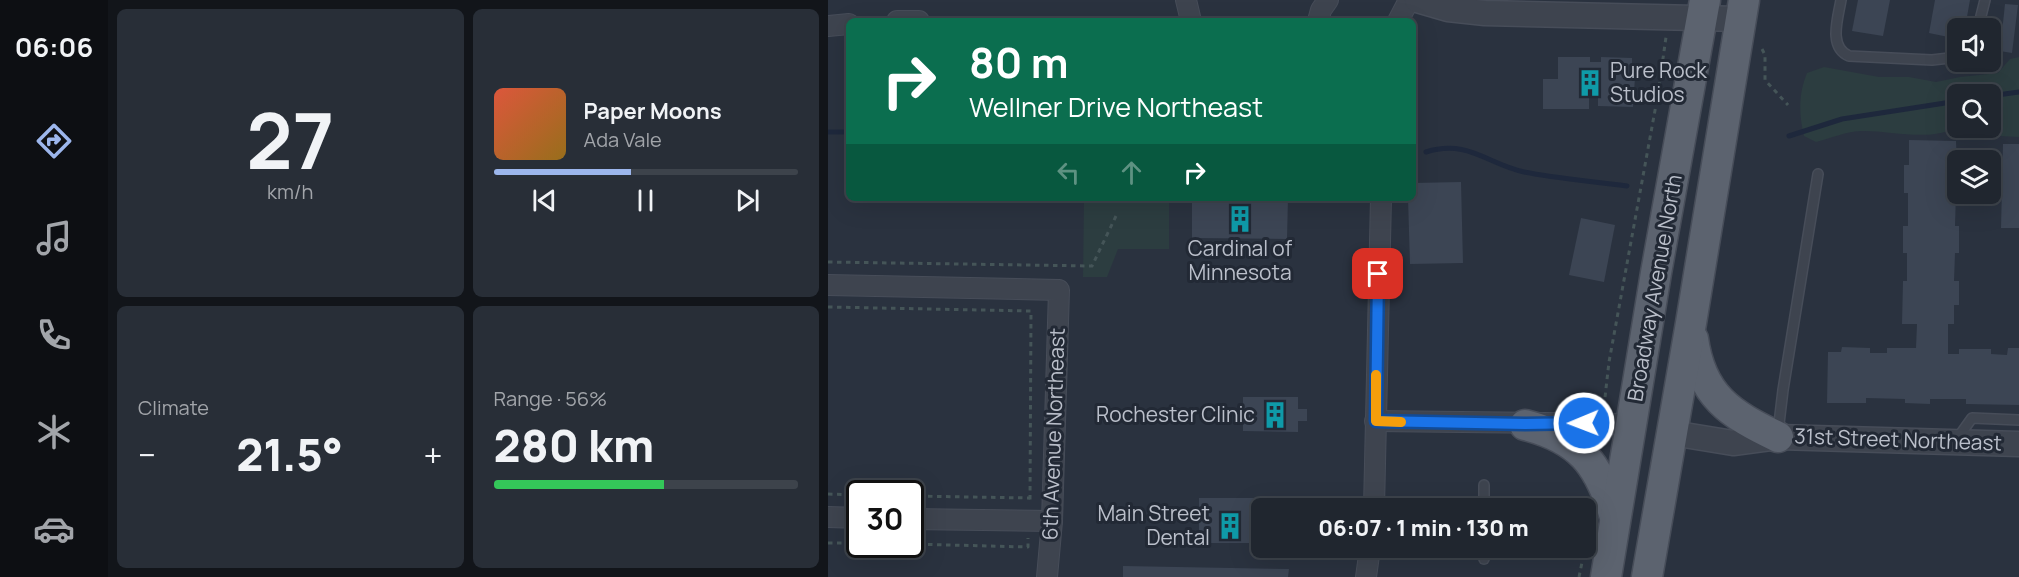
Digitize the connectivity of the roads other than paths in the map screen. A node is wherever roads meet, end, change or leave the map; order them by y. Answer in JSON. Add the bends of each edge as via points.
{"nodes":[{"id":1,"x":1186,"y":0,"type":"edge"},
{"id":2,"x":1328,"y":0,"type":"edge"},
{"id":3,"x":1409,"y":0,"type":"edge"},
{"id":4,"x":1417,"y":0,"type":"edge"},
{"id":5,"x":1841,"y":0,"type":"edge"},
{"id":6,"x":1985,"y":0,"type":"edge"},
{"id":7,"x":1704,"y":8,"type":"edge"},
{"id":8,"x":1742,"y":9,"type":"edge"},
{"id":9,"x":1190,"y":18,"type":"edge"},
{"id":10,"x":1319,"y":18,"type":"edge"},
{"id":11,"x":1400,"y":18,"type":"edge"},
{"id":12,"x":1980,"y":18,"type":"edge"},
{"id":13,"x":846,"y":24,"type":"edge"},
{"id":14,"x":828,"y":26,"type":"edge"},
{"id":15,"x":1947,"y":58,"type":"edge"},
{"id":16,"x":1818,"y":174,"type":"dead end"},
{"id":17,"x":1381,"y":201,"type":"edge"},
{"id":18,"x":828,"y":285,"type":"edge"},
{"id":19,"x":1691,"y":323,"type":"junction"},
{"id":20,"x":1641,"y":363,"type":"junction"},
{"id":21,"x":2019,"y":420,"type":"edge"},
{"id":22,"x":1376,"y":421,"type":"junction"},
{"id":23,"x":1525,"y":424,"type":"junction"},
{"id":24,"x":1632,"y":424,"type":"junction"},
{"id":25,"x":1672,"y":433,"type":"junction"},
{"id":26,"x":1778,"y":437,"type":"junction"},
{"id":27,"x":1954,"y":442,"type":"junction"},
{"id":28,"x":2019,"y":444,"type":"edge"},
{"id":29,"x":1484,"y":485,"type":"dead end"},
{"id":30,"x":1662,"y":490,"type":"junction"},
{"id":31,"x":1374,"y":498,"type":"edge"},
{"id":32,"x":1484,"y":498,"type":"edge"},
{"id":33,"x":828,"y":517,"type":"edge"},
{"id":34,"x":846,"y":518,"type":"edge"},
{"id":35,"x":924,"y":519,"type":"edge"},
{"id":36,"x":1616,"y":519,"type":"junction"},
{"id":37,"x":1052,"y":521,"type":"junction"},
{"id":38,"x":1369,"y":558,"type":"edge"},
{"id":39,"x":1047,"y":577,"type":"edge"},
{"id":40,"x":1366,"y":577,"type":"edge"},
{"id":41,"x":1606,"y":577,"type":"edge"},
{"id":42,"x":1647,"y":577,"type":"edge"}],
"edges":[{"from":1,"to":9,"type":"street"},
{"from":2,"to":10,"type":"street"},
{"from":3,"to":11,"type":"street"},
{"from":4,"to":7,"type":"street","via":[[1448,9],[1485,13]]},
{"from":5,"to":15,"type":"lane","via":[[1836,36],[1843,54]]},
{"from":6,"to":12,"type":"lane"},
{"from":7,"to":8,"type":"street"},
{"from":7,"to":20,"type":"main road","name":"Broadway Avenue North"},
{"from":8,"to":19,"type":"main road","name":"Broadway Avenue North"},
{"from":13,"to":14,"type":"street"},
{"from":16,"to":26,"type":"lane"},
{"from":17,"to":22,"type":"street"},
{"from":18,"to":37,"type":"street","name":"6th Avenue Northeast","via":[[1059,290]]},
{"from":19,"to":25,"type":"main road","name":"Broadway Avenue North"},
{"from":19,"to":26,"type":"main road","via":[[1699,365],[1711,391],[1731,412]]},
{"from":20,"to":24,"type":"main road","name":"Broadway Avenue North"},
{"from":20,"to":25,"type":"main road","via":[[1655,410]]},
{"from":21,"to":27,"type":"lane","via":[[1972,418]]},
{"from":22,"to":23,"type":"street"},
{"from":22,"to":31,"type":"street"},
{"from":23,"to":24,"type":"street"},
{"from":23,"to":36,"type":"main road","via":[[1559,435],[1592,462]]},
{"from":24,"to":30,"type":"main road","via":[[1650,447]]},
{"from":24,"to":36,"type":"main road","name":"Broadway Avenue North"},
{"from":25,"to":26,"type":"street","name":"31st Street Northeast","via":[[1734,442]]},
{"from":25,"to":30,"type":"main road","name":"Broadway Avenue North"},
{"from":26,"to":27,"type":"street","name":"31st Street Northeast"},
{"from":27,"to":28,"type":"street","name":"31st Street Northeast"},
{"from":29,"to":32,"type":"lane"},
{"from":30,"to":42,"type":"main road","name":"Broadway Avenue North"},
{"from":33,"to":34,"type":"street"},
{"from":35,"to":37,"type":"street"},
{"from":36,"to":41,"type":"main road","name":"Broadway Avenue North"},
{"from":37,"to":39,"type":"street","name":"6th Avenue Northeast"},
{"from":38,"to":40,"type":"street"}]}
